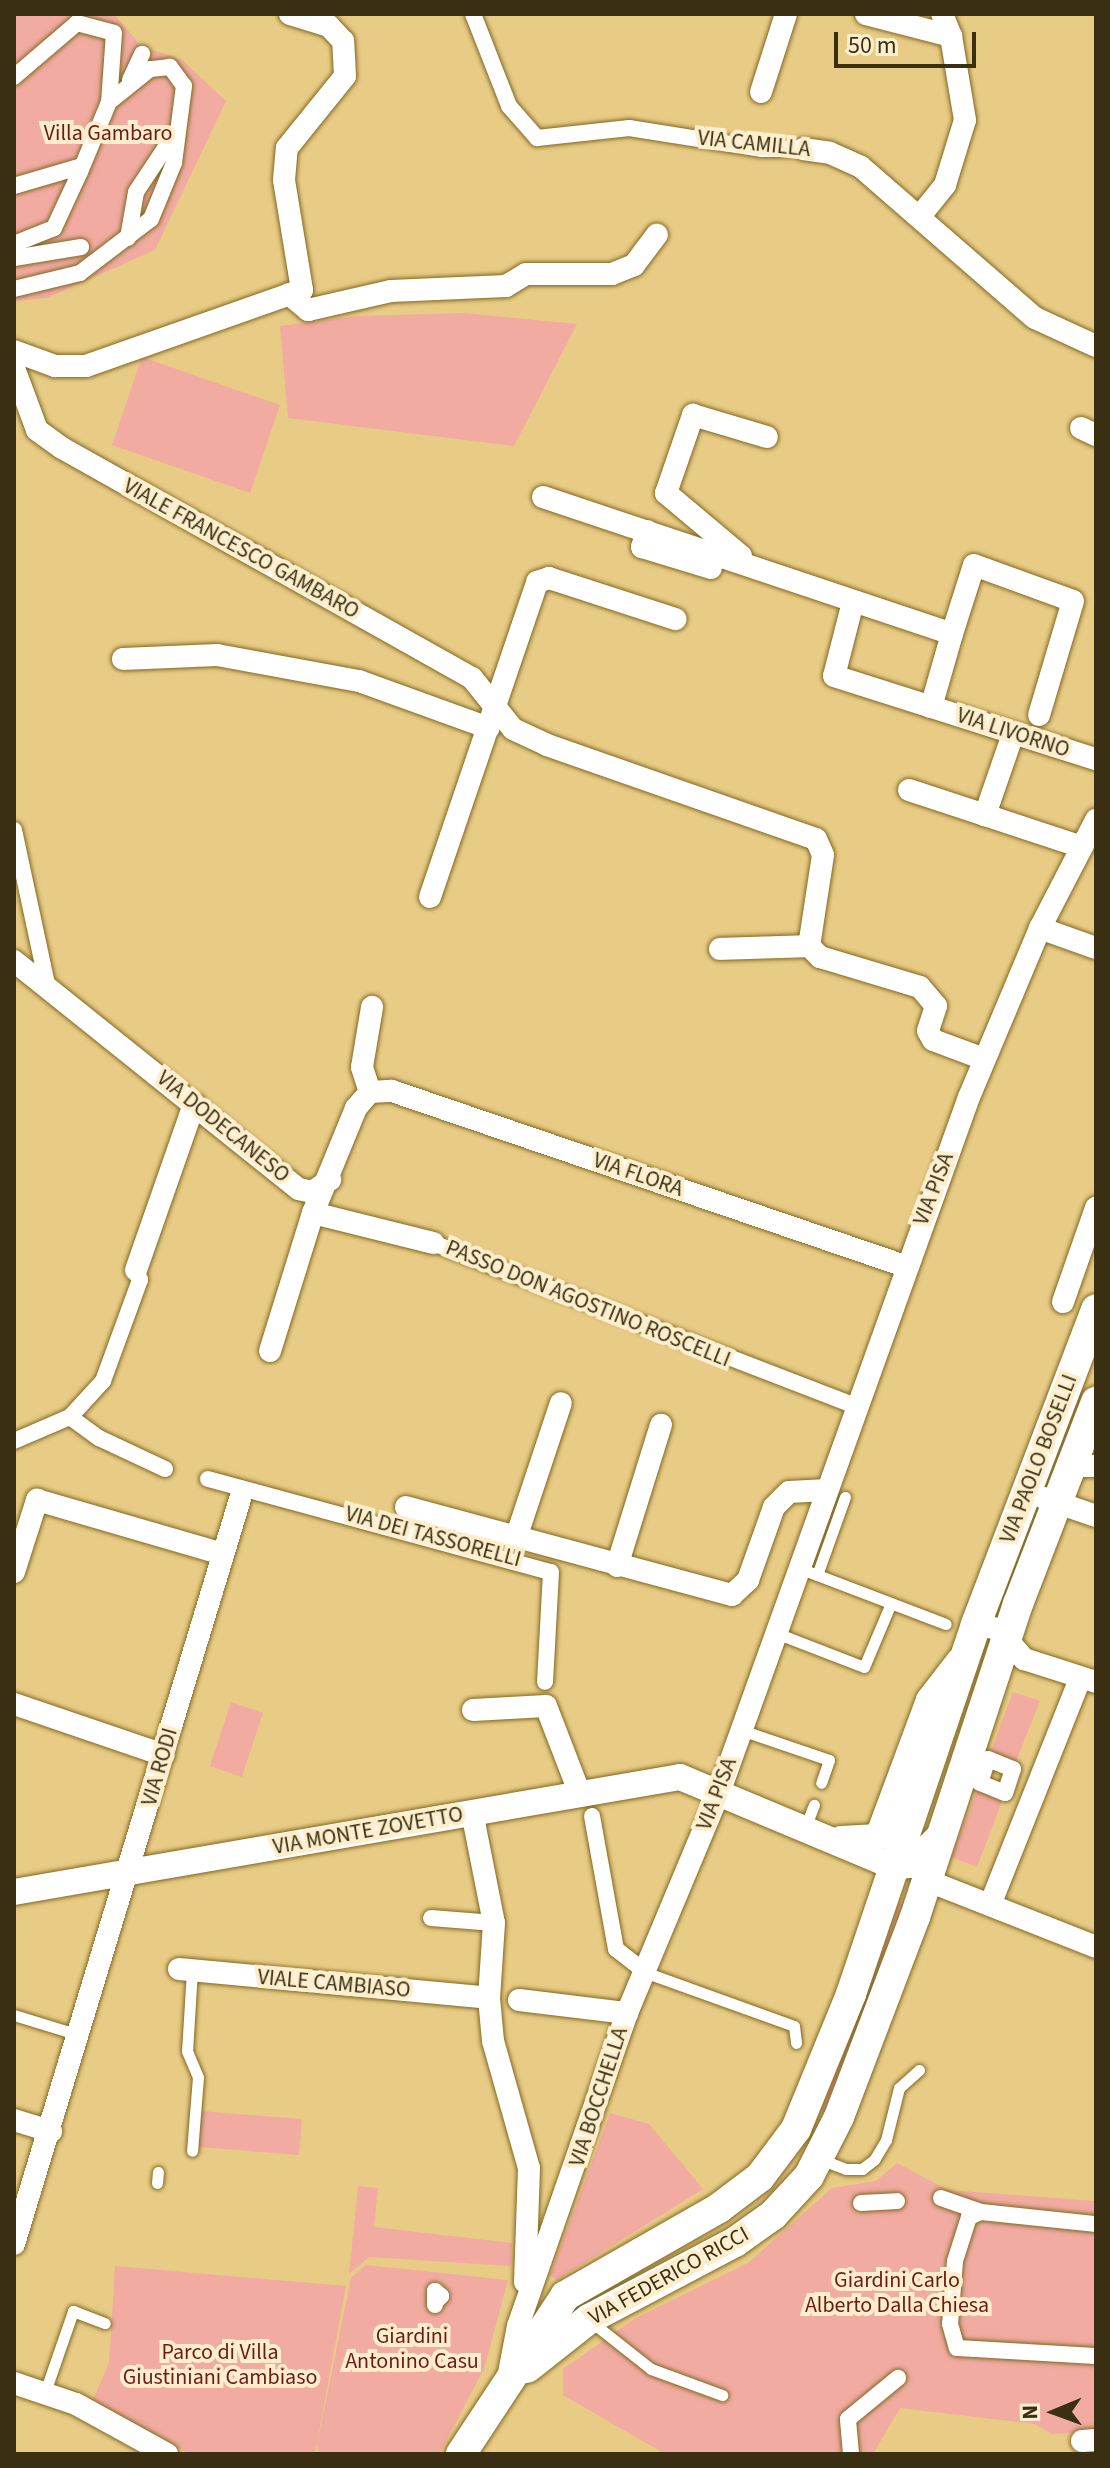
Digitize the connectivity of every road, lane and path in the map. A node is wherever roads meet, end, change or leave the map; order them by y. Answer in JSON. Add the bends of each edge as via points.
{"nodes":[{"id":1,"x":290,"y":14,"type":"edge"},
{"id":2,"x":473,"y":14,"type":"edge"},
{"id":3,"x":786,"y":14,"type":"edge"},
{"id":4,"x":866,"y":14,"type":"edge"},
{"id":5,"x":942,"y":14,"type":"edge"},
{"id":6,"x":951,"y":36,"type":"junction"},
{"id":7,"x":142,"y":54,"type":"dead end"},
{"id":8,"x":14,"y":77,"type":"edge"},
{"id":9,"x":130,"y":80,"type":"dead end"},
{"id":10,"x":761,"y":92,"type":"dead end"},
{"id":11,"x":109,"y":102,"type":"junction"},
{"id":12,"x":182,"y":122,"type":"junction"},
{"id":13,"x":803,"y":149,"type":"joint"},
{"id":14,"x":82,"y":166,"type":"junction"},
{"id":15,"x":14,"y":186,"type":"edge"},
{"id":16,"x":920,"y":216,"type":"junction"},
{"id":17,"x":657,"y":235,"type":"dead end"},
{"id":18,"x":128,"y":238,"type":"junction"},
{"id":19,"x":14,"y":244,"type":"edge"},
{"id":20,"x":81,"y":247,"type":"dead end"},
{"id":21,"x":14,"y":258,"type":"edge"},
{"id":22,"x":14,"y":289,"type":"edge"},
{"id":23,"x":289,"y":294,"type":"junction"},
{"id":24,"x":1096,"y":346,"type":"edge"},
{"id":25,"x":14,"y":351,"type":"edge"},
{"id":26,"x":14,"y":368,"type":"edge"},
{"id":27,"x":767,"y":437,"type":"dead end"},
{"id":28,"x":543,"y":497,"type":"dead end"},
{"id":29,"x":647,"y":531,"type":"junction"},
{"id":30,"x":751,"y":565,"type":"junction"},
{"id":31,"x":711,"y":568,"type":"dead end"},
{"id":32,"x":853,"y":602,"type":"junction"},
{"id":33,"x":675,"y":619,"type":"dead end"},
{"id":34,"x":952,"y":634,"type":"junction"},
{"id":35,"x":123,"y":659,"type":"dead end"},
{"id":36,"x":497,"y":705,"type":"junction"},
{"id":37,"x":931,"y":707,"type":"junction"},
{"id":38,"x":1039,"y":715,"type":"dead end"},
{"id":39,"x":489,"y":728,"type":"junction"},
{"id":40,"x":1013,"y":734,"type":"junction"},
{"id":41,"x":1096,"y":759,"type":"edge"},
{"id":42,"x":909,"y":790,"type":"dead end"},
{"id":43,"x":985,"y":815,"type":"junction"},
{"id":44,"x":1096,"y":820,"type":"edge"},
{"id":45,"x":14,"y":830,"type":"edge"},
{"id":46,"x":1082,"y":847,"type":"junction"},
{"id":47,"x":430,"y":897,"type":"dead end"},
{"id":48,"x":1040,"y":928,"type":"junction"},
{"id":49,"x":809,"y":946,"type":"junction"},
{"id":50,"x":1096,"y":948,"type":"edge"},
{"id":51,"x":720,"y":949,"type":"dead end"},
{"id":52,"x":14,"y":961,"type":"edge"},
{"id":53,"x":47,"y":984,"type":"junction"},
{"id":54,"x":372,"y":1007,"type":"dead end"},
{"id":55,"x":984,"y":1059,"type":"junction"},
{"id":56,"x":370,"y":1092,"type":"junction"},
{"id":57,"x":194,"y":1104,"type":"junction"},
{"id":58,"x":330,"y":1180,"type":"junction"},
{"id":59,"x":1096,"y":1208,"type":"edge"},
{"id":60,"x":313,"y":1213,"type":"junction"},
{"id":61,"x":1092,"y":1232,"type":"edge"},
{"id":62,"x":433,"y":1243,"type":"joint"},
{"id":63,"x":905,"y":1266,"type":"junction"},
{"id":64,"x":136,"y":1270,"type":"joint"},
{"id":65,"x":1063,"y":1302,"type":"dead end"},
{"id":66,"x":1096,"y":1309,"type":"edge"},
{"id":67,"x":270,"y":1351,"type":"dead end"},
{"id":68,"x":561,"y":1403,"type":"dead end"},
{"id":69,"x":859,"y":1407,"type":"junction"},
{"id":70,"x":1094,"y":1411,"type":"edge"},
{"id":71,"x":70,"y":1417,"type":"junction"},
{"id":72,"x":661,"y":1425,"type":"dead end"},
{"id":73,"x":14,"y":1441,"type":"edge"},
{"id":74,"x":1084,"y":1466,"type":"edge"},
{"id":75,"x":165,"y":1469,"type":"dead end"},
{"id":76,"x":208,"y":1479,"type":"dead end"},
{"id":77,"x":1026,"y":1492,"type":"junction"},
{"id":78,"x":836,"y":1494,"type":"junction"},
{"id":79,"x":240,"y":1499,"type":"dead end"},
{"id":80,"x":1057,"y":1502,"type":"junction"},
{"id":81,"x":406,"y":1507,"type":"dead end"},
{"id":82,"x":1096,"y":1516,"type":"edge"},
{"id":83,"x":20,"y":1533,"type":"edge"},
{"id":84,"x":516,"y":1538,"type":"junction"},
{"id":85,"x":223,"y":1554,"type":"junction"},
{"id":86,"x":617,"y":1566,"type":"junction"},
{"id":87,"x":14,"y":1572,"type":"edge"},
{"id":88,"x":808,"y":1572,"type":"junction"},
{"id":89,"x":891,"y":1603,"type":"junction"},
{"id":90,"x":946,"y":1624,"type":"dead end"},
{"id":91,"x":975,"y":1629,"type":"junction"},
{"id":92,"x":776,"y":1633,"type":"junction"},
{"id":93,"x":1006,"y":1643,"type":"junction"},
{"id":94,"x":545,"y":1682,"type":"dead end"},
{"id":95,"x":1088,"y":1682,"type":"edge"},
{"id":96,"x":14,"y":1704,"type":"edge"},
{"id":97,"x":473,"y":1710,"type":"dead end"},
{"id":98,"x":741,"y":1730,"type":"junction"},
{"id":99,"x":164,"y":1755,"type":"junction"},
{"id":100,"x":821,"y":1783,"type":"dead end"},
{"id":101,"x":719,"y":1793,"type":"junction"},
{"id":102,"x":586,"y":1805,"type":"junction"},
{"id":103,"x":472,"y":1812,"type":"junction"},
{"id":104,"x":937,"y":1838,"type":"junction"},
{"id":105,"x":862,"y":1847,"type":"junction"},
{"id":106,"x":895,"y":1867,"type":"junction"},
{"id":107,"x":129,"y":1871,"type":"junction"},
{"id":108,"x":926,"y":1880,"type":"junction"},
{"id":109,"x":14,"y":1892,"type":"edge"},
{"id":110,"x":990,"y":1905,"type":"junction"},
{"id":111,"x":431,"y":1918,"type":"dead end"},
{"id":112,"x":494,"y":1923,"type":"junction"},
{"id":113,"x":1096,"y":1947,"type":"edge"},
{"id":114,"x":185,"y":1970,"type":"joint"},
{"id":115,"x":647,"y":1973,"type":"junction"},
{"id":116,"x":489,"y":1998,"type":"junction"},
{"id":117,"x":519,"y":2000,"type":"dead end"},
{"id":118,"x":627,"y":2013,"type":"junction"},
{"id":119,"x":14,"y":2015,"type":"edge"},
{"id":120,"x":80,"y":2035,"type":"junction"},
{"id":121,"x":796,"y":2043,"type":"dead end"},
{"id":122,"x":919,"y":2070,"type":"dead end"},
{"id":123,"x":14,"y":2120,"type":"edge"},
{"id":124,"x":51,"y":2131,"type":"junction"},
{"id":125,"x":192,"y":2151,"type":"dead end"},
{"id":126,"x":819,"y":2158,"type":"junction"},
{"id":127,"x":941,"y":2198,"type":"dead end"},
{"id":128,"x":897,"y":2201,"type":"dead end"},
{"id":129,"x":861,"y":2203,"type":"dead end"},
{"id":130,"x":981,"y":2212,"type":"junction"},
{"id":131,"x":1096,"y":2224,"type":"edge"},
{"id":132,"x":14,"y":2244,"type":"edge"},
{"id":133,"x":527,"y":2299,"type":"junction"},
{"id":134,"x":589,"y":2319,"type":"junction"},
{"id":135,"x":105,"y":2323,"type":"dead end"},
{"id":136,"x":1096,"y":2356,"type":"edge"},
{"id":137,"x":898,"y":2378,"type":"dead end"},
{"id":138,"x":14,"y":2383,"type":"edge"},
{"id":139,"x":505,"y":2386,"type":"junction"},
{"id":140,"x":45,"y":2392,"type":"junction"},
{"id":141,"x":722,"y":2395,"type":"dead end"},
{"id":142,"x":167,"y":2454,"type":"edge"},
{"id":143,"x":461,"y":2454,"type":"edge"},
{"id":144,"x":851,"y":2454,"type":"edge"}],
"edges":[{"from":1,"to":23,"type":"street","via":[[329,26],[343,41],[345,76],[287,148],[284,180],[302,290]]},
{"from":2,"to":13,"type":"street","name":"VIA CAMILLA","via":[[509,106],[537,138],[629,128],[762,149]]},
{"from":3,"to":10,"type":"street"},
{"from":4,"to":6,"type":"street"},
{"from":5,"to":6,"type":"street"},
{"from":6,"to":16,"type":"street","via":[[963,93],[963,139],[945,185]]},
{"from":7,"to":9,"type":"street"},
{"from":8,"to":11,"type":"street","via":[[77,23],[103,28],[114,33]]},
{"from":11,"to":12,"type":"street","via":[[150,69],[170,67],[184,86]]},
{"from":11,"to":14,"type":"street"},
{"from":12,"to":18,"type":"street","via":[[136,192]]},
{"from":12,"to":18,"type":"street","via":[[174,163],[151,219]]},
{"from":13,"to":16,"type":"street","name":"VIA CAMILLA","via":[[830,153],[861,167]]},
{"from":14,"to":15,"type":"street"},
{"from":14,"to":19,"type":"street","via":[[54,228]]},
{"from":16,"to":24,"type":"street","name":"VIA CAMILLA","via":[[974,270],[1035,318]]},
{"from":17,"to":23,"type":"street","via":[[634,265],[612,274],[526,274],[506,286],[391,291],[308,310]]},
{"from":18,"to":22,"type":"street","via":[[80,273]]},
{"from":20,"to":21,"type":"street"},
{"from":23,"to":25,"type":"street","via":[[86,366],[55,366]]},
{"from":26,"to":36,"type":"street","name":"VIALE FRANCESCO GAMBARO","via":[[37,430],[62,448],[472,678]]},
{"from":27,"to":30,"type":"street","via":[[693,415],[666,493]]},
{"from":28,"to":29,"type":"street"},
{"from":29,"to":30,"type":"street"},
{"from":29,"to":31,"type":"street","via":[[642,547]]},
{"from":30,"to":32,"type":"street"},
{"from":32,"to":34,"type":"street"},
{"from":32,"to":37,"type":"street","name":"VIA LIVORNO","via":[[834,676]]},
{"from":33,"to":36,"type":"street","via":[[549,578],[537,582]]},
{"from":34,"to":37,"type":"street","name":"VIA LIVORNO"},
{"from":34,"to":38,"type":"street","name":"VIA LIVORNO","via":[[974,565],[1073,601]]},
{"from":35,"to":39,"type":"street","via":[[217,655],[359,681]]},
{"from":36,"to":39,"type":"street"},
{"from":36,"to":49,"type":"street","name":"VIALE FRANCESCO GAMBARO","via":[[513,729],[547,745],[816,839],[823,855]]},
{"from":37,"to":40,"type":"street","name":"VIA LIVORNO"},
{"from":39,"to":47,"type":"street"},
{"from":40,"to":41,"type":"street","name":"VIA LIVORNO"},
{"from":40,"to":43,"type":"street"},
{"from":42,"to":43,"type":"street"},
{"from":43,"to":46,"type":"street"},
{"from":44,"to":46,"type":"street","name":"VIA PISA"},
{"from":45,"to":53,"type":"street"},
{"from":46,"to":48,"type":"street","name":"VIA PISA"},
{"from":48,"to":50,"type":"street"},
{"from":48,"to":55,"type":"street","name":"VIA PISA"},
{"from":49,"to":51,"type":"street"},
{"from":49,"to":55,"type":"street","via":[[820,957],[920,987],[936,1006],[928,1031],[933,1040]]},
{"from":52,"to":53,"type":"street","name":"VIA DODECANESO"},
{"from":53,"to":57,"type":"street","name":"VIA DODECANESO"},
{"from":54,"to":56,"type":"street","via":[[362,1067]]},
{"from":55,"to":63,"type":"street","name":"VIA PISA"},
{"from":56,"to":58,"type":"street","via":[[356,1108]]},
{"from":56,"to":63,"type":"street","name":"VIA FLORA","via":[[392,1091]]},
{"from":57,"to":58,"type":"street","name":"VIA DODECANESO","via":[[299,1189],[312,1192]]},
{"from":57,"to":64,"type":"street"},
{"from":58,"to":60,"type":"street"},
{"from":59,"to":61,"type":"street"},
{"from":60,"to":62,"type":"street","name":"PASSO DON AGOSTINO ROSCELLI"},
{"from":60,"to":67,"type":"street"},
{"from":61,"to":65,"type":"street"},
{"from":62,"to":69,"type":"street","name":"PASSO DON AGOSTINO ROSCELLI"},
{"from":63,"to":69,"type":"street","name":"VIA PISA"},
{"from":64,"to":71,"type":"street","via":[[140,1280],[103,1381]]},
{"from":66,"to":77,"type":"main road","name":"VIA PAOLO BOSELLI"},
{"from":68,"to":84,"type":"street"},
{"from":69,"to":78,"type":"street","name":"VIA PISA"},
{"from":70,"to":74,"type":"main road","name":"VIA PAOLO BOSELLI"},
{"from":71,"to":73,"type":"street"},
{"from":71,"to":75,"type":"street","via":[[99,1438]]},
{"from":72,"to":86,"type":"street"},
{"from":74,"to":80,"type":"main road","name":"VIA PAOLO BOSELLI"},
{"from":76,"to":94,"type":"street","name":"VIA DEI TASSORELLI","via":[[551,1572]]},
{"from":77,"to":80,"type":"street"},
{"from":77,"to":91,"type":"main road","name":"VIA PAOLO BOSELLI"},
{"from":78,"to":86,"type":"street","via":[[789,1492],[774,1507],[748,1580],[732,1595]]},
{"from":78,"to":88,"type":"street","name":"VIA PISA"},
{"from":79,"to":85,"type":"street","name":"VIA RODI"},
{"from":80,"to":82,"type":"street"},
{"from":80,"to":93,"type":"main road","name":"VIA PAOLO BOSELLI"},
{"from":81,"to":84,"type":"street"},
{"from":83,"to":85,"type":"street","via":[[37,1500]]},
{"from":83,"to":87,"type":"street"},
{"from":84,"to":86,"type":"street"},
{"from":85,"to":99,"type":"street","name":"VIA RODI"},
{"from":88,"to":89,"type":"lane"},
{"from":88,"to":92,"type":"street","name":"VIA PISA"},
{"from":89,"to":90,"type":"lane"},
{"from":89,"to":92,"type":"lane","via":[[864,1667]]},
{"from":91,"to":93,"type":"street","via":[[980,1651],[988,1653]]},
{"from":91,"to":105,"type":"street","via":[[929,1700],[878,1837]]},
{"from":91,"to":106,"type":"main road","name":"VIA PAOLO BOSELLI"},
{"from":92,"to":98,"type":"street","name":"VIA PISA"},
{"from":93,"to":95,"type":"street","via":[[1024,1659]]},
{"from":93,"to":104,"type":"main road","name":"VIA PAOLO BOSELLI"},
{"from":95,"to":110,"type":"street"},
{"from":96,"to":99,"type":"street"},
{"from":97,"to":102,"type":"street","via":[[546,1706]]},
{"from":98,"to":100,"type":"lane","via":[[829,1760]]},
{"from":98,"to":101,"type":"street","name":"VIA PISA"},
{"from":99,"to":107,"type":"street","name":"VIA RODI"},
{"from":101,"to":102,"type":"street","name":"VIA MONTE ZOVETTO","via":[[680,1777]]},
{"from":101,"to":105,"type":"street","name":"VIA MONTE ZOVETTO","via":[[809,1816],[830,1838]]},
{"from":101,"to":115,"type":"street","name":"VIA PISA"},
{"from":102,"to":103,"type":"street","name":"VIA MONTE ZOVETTO"},
{"from":102,"to":115,"type":"street","via":[[616,1949]]},
{"from":103,"to":107,"type":"street","name":"VIA MONTE ZOVETTO"},
{"from":103,"to":112,"type":"street"},
{"from":104,"to":106,"type":"street","via":[[910,1865]]},
{"from":104,"to":108,"type":"main road","name":"VIA FEDERICO RICCI"},
{"from":105,"to":106,"type":"street","name":"VIA MONTE ZOVETTO"},
{"from":106,"to":139,"type":"main road","name":"VIA FEDERICO RICCI","via":[[809,2105],[782,2152],[760,2177],[719,2208],[565,2296]]},
{"from":107,"to":109,"type":"street","name":"VIA MONTE ZOVETTO"},
{"from":107,"to":120,"type":"street","name":"VIA RODI"},
{"from":108,"to":110,"type":"street"},
{"from":108,"to":126,"type":"main road","name":"VIA FEDERICO RICCI"},
{"from":110,"to":113,"type":"street"},
{"from":111,"to":112,"type":"street"},
{"from":112,"to":116,"type":"street"},
{"from":114,"to":116,"type":"street","name":"VIALE CAMBIASO"},
{"from":114,"to":125,"type":"lane","via":[[187,2051],[198,2077]]},
{"from":115,"to":118,"type":"street","name":"VIA BOCCHELLA"},
{"from":115,"to":121,"type":"lane","via":[[794,2026]]},
{"from":116,"to":133,"type":"street","via":[[493,2041],[529,2168]]},
{"from":117,"to":118,"type":"street"},
{"from":118,"to":133,"type":"street","name":"VIA BOCCHELLA"},
{"from":119,"to":120,"type":"lane"},
{"from":120,"to":124,"type":"street","name":"VIA RODI"},
{"from":122,"to":126,"type":"lane","via":[[899,2088],[886,2140],[874,2160],[862,2169],[846,2169]]},
{"from":123,"to":124,"type":"street"},
{"from":124,"to":132,"type":"street","name":"VIA RODI"},
{"from":126,"to":134,"type":"main road","name":"VIA FEDERICO RICCI","via":[[791,2197],[735,2242]]},
{"from":127,"to":130,"type":"street"},
{"from":128,"to":129,"type":"street"},
{"from":130,"to":131,"type":"street"},
{"from":130,"to":136,"type":"street","via":[[969,2217],[955,2261],[950,2324],[957,2348]]},
{"from":133,"to":139,"type":"street","name":"VIA BOCCHELLA"},
{"from":134,"to":139,"type":"main road","name":"VIA FEDERICO RICCI"},
{"from":134,"to":141,"type":"lane","via":[[651,2369]]},
{"from":135,"to":140,"type":"lane","via":[[73,2311]]},
{"from":137,"to":144,"type":"street","via":[[848,2419]]},
{"from":138,"to":140,"type":"street"},
{"from":139,"to":143,"type":"main road"},
{"from":140,"to":142,"type":"street"}]}
